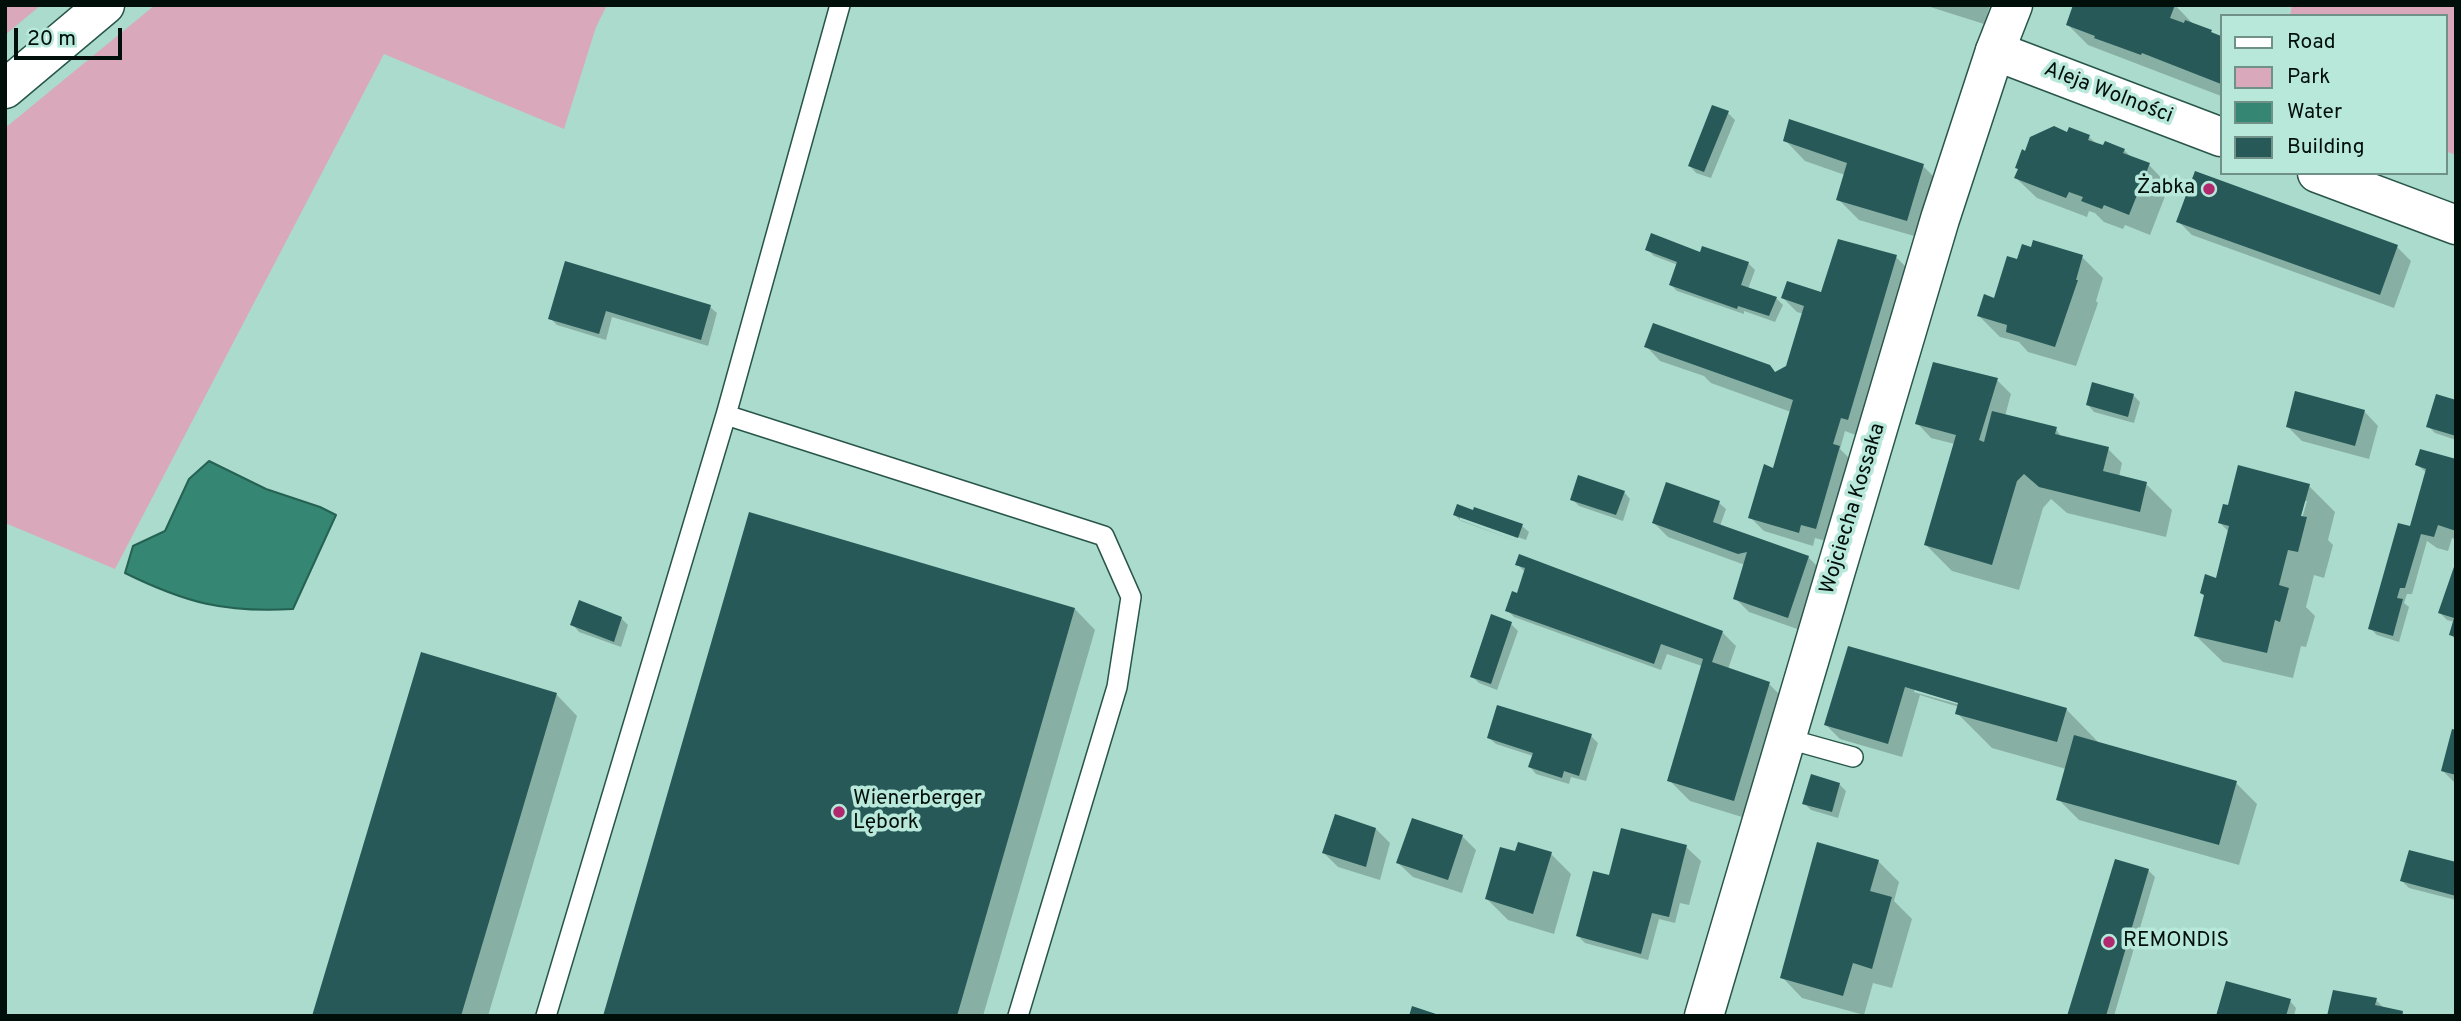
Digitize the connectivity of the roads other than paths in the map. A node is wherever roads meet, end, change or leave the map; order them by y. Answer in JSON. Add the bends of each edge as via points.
{"nodes":[{"id":1,"x":105,"y":5,"type":"edge"},
{"id":2,"x":840,"y":5,"type":"edge"},
{"id":3,"x":2013,"y":5,"type":"edge"},
{"id":4,"x":1996,"y":51,"type":"junction"},
{"id":5,"x":5,"y":89,"type":"edge"},
{"id":6,"x":2220,"y":137,"type":"edge"},
{"id":7,"x":2322,"y":175,"type":"edge"},
{"id":8,"x":2456,"y":225,"type":"edge"},
{"id":9,"x":726,"y":415,"type":"junction"},
{"id":10,"x":1785,"y":738,"type":"junction"},
{"id":11,"x":1853,"y":757,"type":"dead end"},
{"id":12,"x":546,"y":1016,"type":"edge"},
{"id":13,"x":1018,"y":1016,"type":"edge"},
{"id":14,"x":1704,"y":1016,"type":"edge"}],
"edges":[{"from":1,"to":5,"type":"main road"},
{"from":2,"to":9,"type":"lane"},
{"from":3,"to":4,"type":"main road","name":"Wojciecha Kossaka"},
{"from":4,"to":6,"type":"main road","name":"Aleja Wolności"},
{"from":4,"to":10,"type":"main road","name":"Wojciecha Kossaka","via":[[1940,219]]},
{"from":7,"to":8,"type":"main road"},
{"from":9,"to":12,"type":"lane"},
{"from":9,"to":13,"type":"lane","via":[[1104,536],[1130,597],[1117,687]]},
{"from":10,"to":11,"type":"lane"},
{"from":10,"to":14,"type":"main road","name":"Wojciecha Kossaka"}]}
